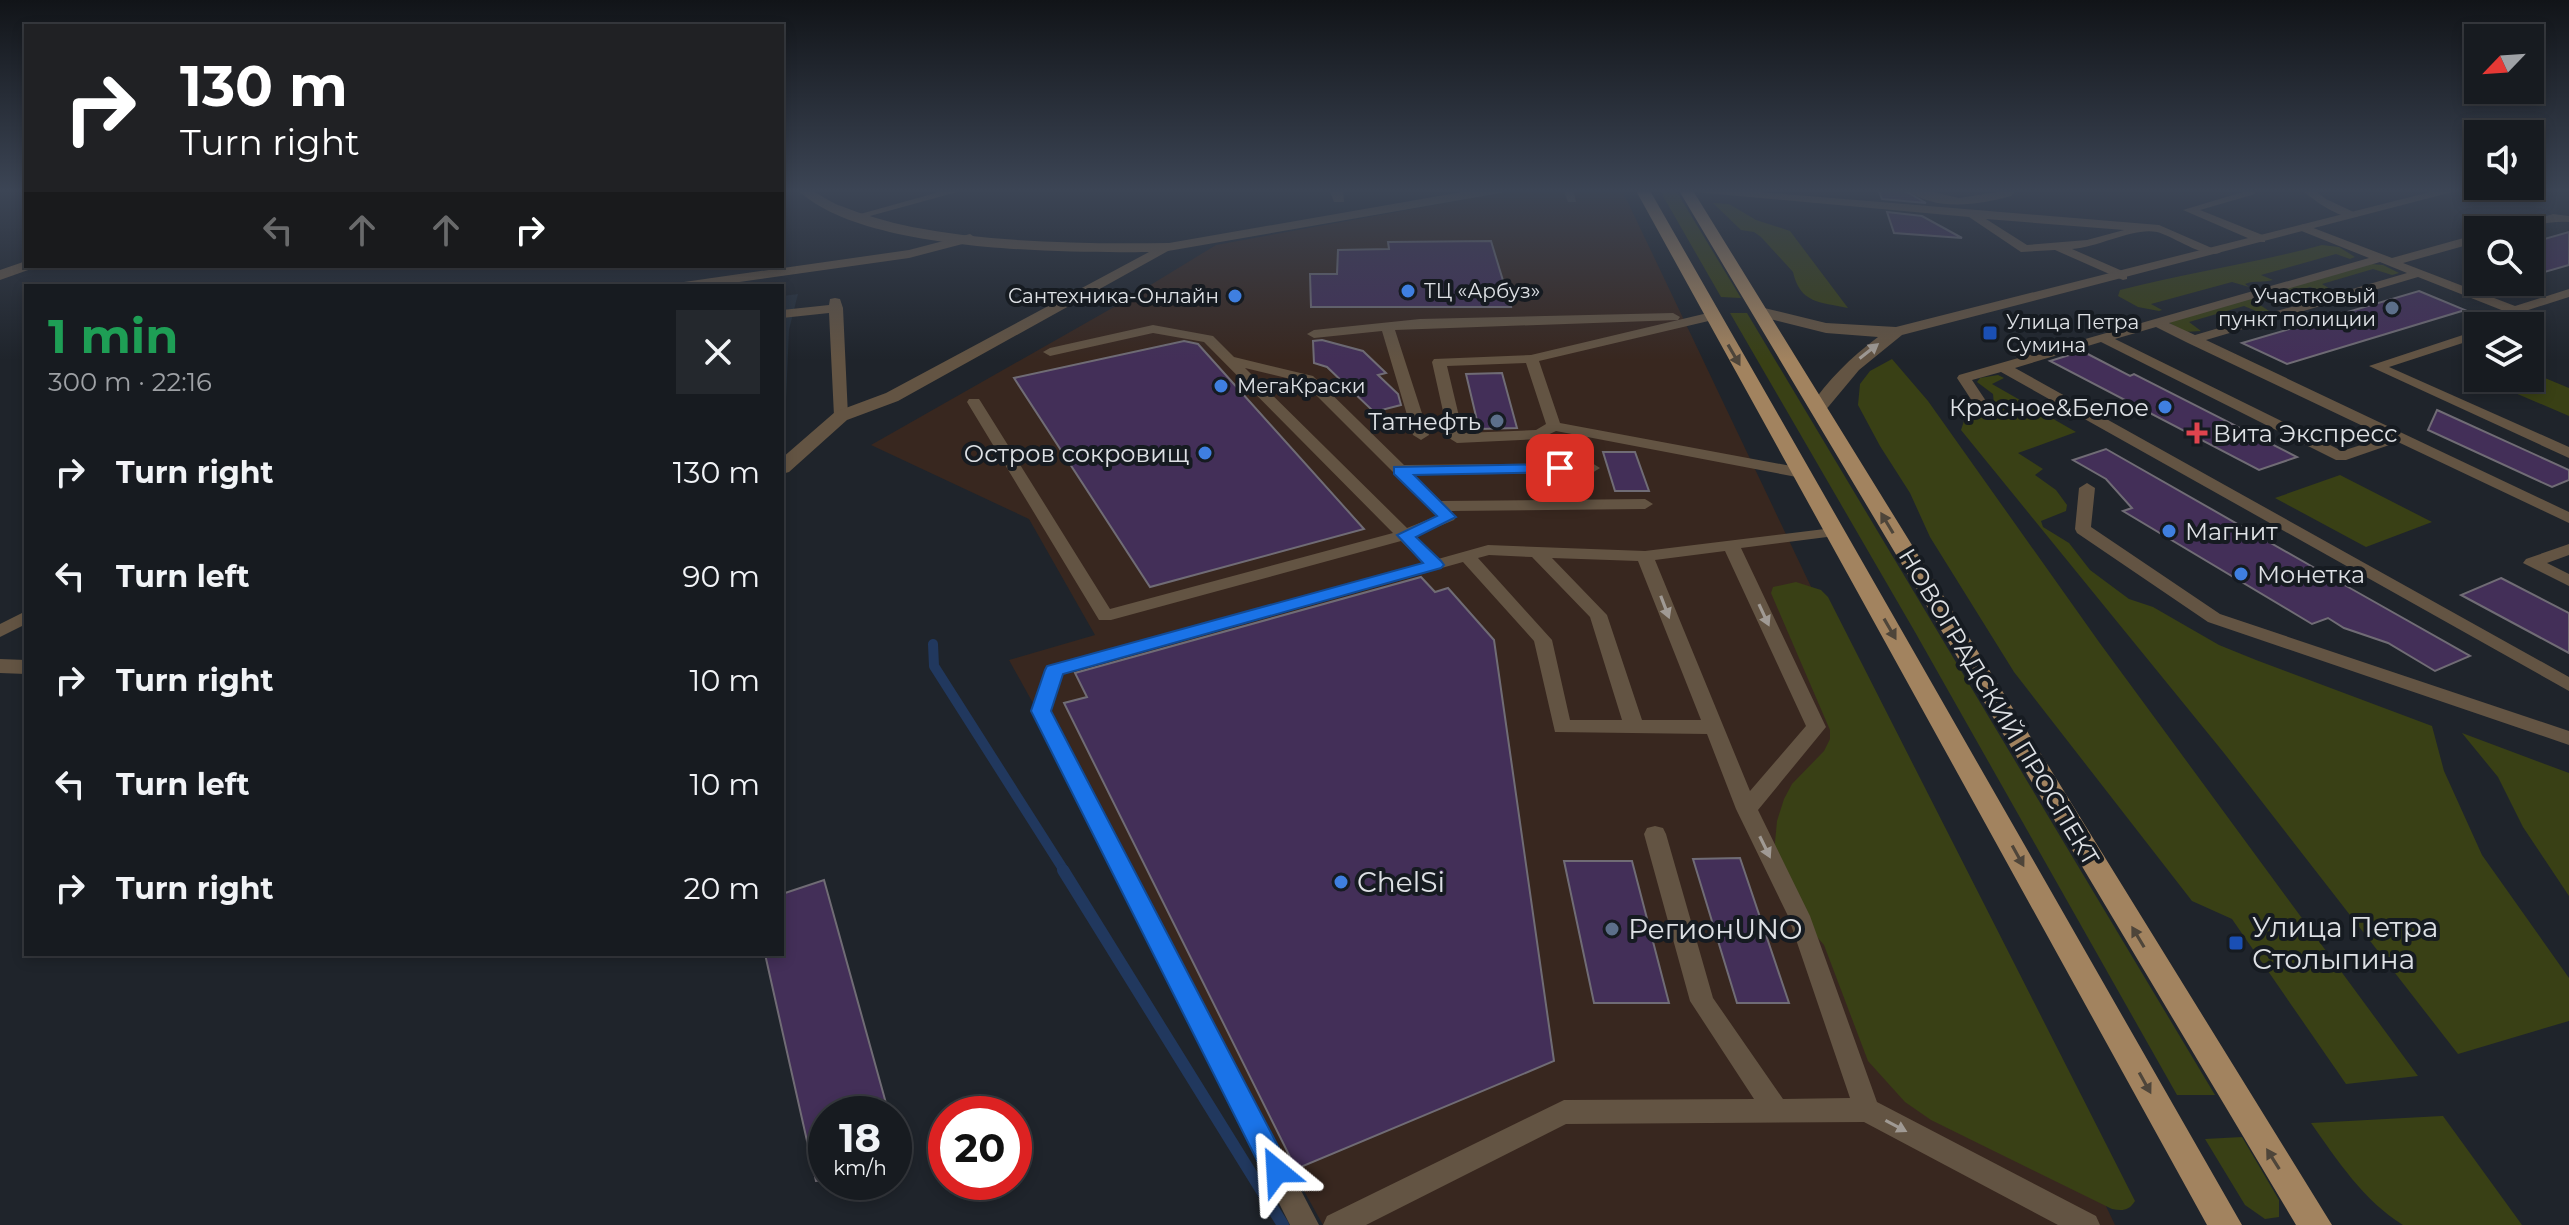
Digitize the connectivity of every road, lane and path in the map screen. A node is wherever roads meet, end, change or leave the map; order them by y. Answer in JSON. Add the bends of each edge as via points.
{"nodes":[{"id":1,"x":939,"y":246,"type":"edge"},
{"id":2,"x":1095,"y":246,"type":"edge"},
{"id":3,"x":1174,"y":246,"type":"edge"},
{"id":4,"x":1672,"y":246,"type":"edge"},
{"id":5,"x":1720,"y":246,"type":"edge"},
{"id":6,"x":2021,"y":246,"type":"edge"},
{"id":7,"x":2066,"y":246,"type":"edge"},
{"id":8,"x":2201,"y":246,"type":"edge"},
{"id":9,"x":2236,"y":246,"type":"edge"},
{"id":10,"x":2351,"y":246,"type":"edge"},
{"id":11,"x":2444,"y":246,"type":"edge"},
{"id":12,"x":1169,"y":247,"type":"junction"},
{"id":13,"x":2058,"y":247,"type":"junction"},
{"id":14,"x":2215,"y":252,"type":"junction"},
{"id":15,"x":2387,"y":260,"type":"junction"},
{"id":16,"x":24,"y":267,"type":"edge"},
{"id":17,"x":2419,"y":273,"type":"junction"},
{"id":18,"x":0,"y":275,"type":"edge"},
{"id":19,"x":2123,"y":276,"type":"junction"},
{"id":20,"x":698,"y":284,"type":"edge"},
{"id":21,"x":2569,"y":293,"type":"edge"},
{"id":22,"x":2514,"y":310,"type":"joint"},
{"id":23,"x":1760,"y":312,"type":"junction"},
{"id":24,"x":784,"y":314,"type":"edge"},
{"id":25,"x":1712,"y":316,"type":"junction"},
{"id":26,"x":2157,"y":322,"type":"junction"},
{"id":27,"x":1388,"y":327,"type":"junction"},
{"id":28,"x":1896,"y":332,"type":"junction"},
{"id":29,"x":1314,"y":334,"type":"dead end"},
{"id":30,"x":2103,"y":338,"type":"junction"},
{"id":31,"x":2464,"y":338,"type":"edge"},
{"id":32,"x":2193,"y":340,"type":"junction"},
{"id":33,"x":1050,"y":352,"type":"dead end"},
{"id":34,"x":1531,"y":359,"type":"junction"},
{"id":35,"x":1229,"y":360,"type":"junction"},
{"id":36,"x":2003,"y":367,"type":"junction"},
{"id":37,"x":974,"y":402,"type":"dead end"},
{"id":38,"x":1981,"y":404,"type":"dead end"},
{"id":39,"x":1818,"y":408,"type":"junction"},
{"id":40,"x":841,"y":416,"type":"junction"},
{"id":41,"x":1554,"y":426,"type":"junction"},
{"id":42,"x":1421,"y":435,"type":"dead end"},
{"id":43,"x":2399,"y":437,"type":"junction"},
{"id":44,"x":2569,"y":453,"type":"edge"},
{"id":45,"x":784,"y":466,"type":"edge"},
{"id":46,"x":1592,"y":468,"type":"dead end"},
{"id":47,"x":1400,"y":470,"type":"junction"},
{"id":48,"x":1802,"y":473,"type":"junction"},
{"id":49,"x":2087,"y":488,"type":"dead end"},
{"id":50,"x":1645,"y":504,"type":"dead end"},
{"id":51,"x":1436,"y":506,"type":"junction"},
{"id":52,"x":2569,"y":518,"type":"edge"},
{"id":53,"x":1835,"y":531,"type":"junction"},
{"id":54,"x":1405,"y":535,"type":"junction"},
{"id":55,"x":1731,"y":545,"type":"junction"},
{"id":56,"x":2569,"y":549,"type":"edge"},
{"id":57,"x":1537,"y":552,"type":"junction"},
{"id":58,"x":1467,"y":556,"type":"junction"},
{"id":59,"x":1645,"y":556,"type":"junction"},
{"id":60,"x":1435,"y":565,"type":"junction"},
{"id":61,"x":2569,"y":581,"type":"edge"},
{"id":62,"x":24,"y":618,"type":"edge"},
{"id":63,"x":0,"y":631,"type":"edge"},
{"id":64,"x":0,"y":666,"type":"edge"},
{"id":65,"x":24,"y":667,"type":"edge"},
{"id":66,"x":2569,"y":685,"type":"edge"},
{"id":67,"x":1634,"y":727,"type":"junction"},
{"id":68,"x":1712,"y":727,"type":"junction"},
{"id":69,"x":2569,"y":738,"type":"edge"},
{"id":70,"x":1747,"y":809,"type":"junction"},
{"id":71,"x":1655,"y":834,"type":"dead end"},
{"id":72,"x":1867,"y":1110,"type":"junction"},
{"id":73,"x":1776,"y":1111,"type":"junction"},
{"id":74,"x":1305,"y":1225,"type":"edge"},
{"id":75,"x":1337,"y":1225,"type":"edge"},
{"id":76,"x":2086,"y":1225,"type":"edge"},
{"id":77,"x":2225,"y":1225,"type":"edge"},
{"id":78,"x":2315,"y":1225,"type":"edge"}],
"edges":[{"from":1,"to":20,"type":"lane"},
{"from":2,"to":12,"type":"street"},
{"from":3,"to":12,"type":"street"},
{"from":4,"to":25,"type":"main road"},
{"from":5,"to":23,"type":"main road","name":"НОВОГРАДСКИЙ ПРОСПЕКТ"},
{"from":6,"to":13,"type":"lane"},
{"from":7,"to":13,"type":"lane"},
{"from":8,"to":14,"type":"lane"},
{"from":9,"to":14,"type":"street"},
{"from":10,"to":15,"type":"lane"},
{"from":11,"to":15,"type":"lane"},
{"from":12,"to":40,"type":"street","via":[[892,397]]},
{"from":13,"to":19,"type":"lane"},
{"from":14,"to":19,"type":"street"},
{"from":15,"to":17,"type":"lane"},
{"from":15,"to":26,"type":"lane"},
{"from":16,"to":18,"type":"street"},
{"from":17,"to":22,"type":"lane"},
{"from":17,"to":32,"type":"lane"},
{"from":19,"to":28,"type":"street"},
{"from":21,"to":22,"type":"lane"},
{"from":23,"to":28,"type":"street","via":[[1824,330]]},
{"from":23,"to":39,"type":"main road","name":"НОВОГРАДСКИЙ ПРОСПЕКТ"},
{"from":24,"to":40,"type":"lane","via":[[835,305]]},
{"from":25,"to":27,"type":"lane"},
{"from":25,"to":34,"type":"lane"},
{"from":25,"to":48,"type":"main road","one_way":true},
{"from":26,"to":30,"type":"lane"},
{"from":26,"to":32,"type":"lane"},
{"from":27,"to":29,"type":"lane"},
{"from":27,"to":42,"type":"lane"},
{"from":39,"to":28,"type":"street","one_way":true,"via":[[1853,364]]},
{"from":30,"to":36,"type":"lane"},
{"from":30,"to":43,"type":"lane","via":[[2341,457]]},
{"from":31,"to":44,"type":"lane","via":[[2376,366]]},
{"from":32,"to":43,"type":"lane"},
{"from":33,"to":35,"type":"lane","via":[[1153,329],[1208,339]]},
{"from":34,"to":41,"type":"lane"},
{"from":34,"to":41,"type":"lane","via":[[1439,362],[1457,438],[1539,434]]},
{"from":35,"to":47,"type":"lane","via":[[1308,379]]},
{"from":35,"to":54,"type":"lane"},
{"from":36,"to":38,"type":"lane","via":[[1964,378]]},
{"from":36,"to":66,"type":"lane"},
{"from":37,"to":54,"type":"lane","via":[[1105,616]]},
{"from":78,"to":39,"type":"main road","name":"НОВОГРАДСКИЙ ПРОСПЕКТ","one_way":true},
{"from":40,"to":45,"type":"street"},
{"from":41,"to":48,"type":"lane"},
{"from":43,"to":52,"type":"lane"},
{"from":46,"to":47,"type":"lane"},
{"from":47,"to":51,"type":"lane"},
{"from":48,"to":53,"type":"main road"},
{"from":49,"to":69,"type":"lane","via":[[2083,529],[2214,618]]},
{"from":50,"to":51,"type":"lane"},
{"from":51,"to":54,"type":"lane","via":[[1448,517]]},
{"from":53,"to":55,"type":"lane"},
{"from":53,"to":77,"type":"main road","one_way":true},
{"from":54,"to":60,"type":"lane"},
{"from":55,"to":59,"type":"lane"},
{"from":55,"to":70,"type":"lane","one_way":true,"via":[[1816,727]]},
{"from":56,"to":61,"type":"lane","via":[[2532,563]]},
{"from":57,"to":58,"type":"lane","via":[[1488,550]]},
{"from":57,"to":59,"type":"lane"},
{"from":57,"to":67,"type":"lane","via":[[1598,615]]},
{"from":58,"to":60,"type":"lane"},
{"from":58,"to":67,"type":"lane","via":[[1543,640],[1562,727]]},
{"from":59,"to":68,"type":"lane","one_way":true},
{"from":60,"to":74,"type":"lane","via":[[1054,670],[1041,711]]},
{"from":62,"to":63,"type":"lane"},
{"from":64,"to":65,"type":"street"},
{"from":67,"to":68,"type":"lane"},
{"from":68,"to":70,"type":"lane"},
{"from":70,"to":72,"type":"lane","one_way":true,"via":[[1799,916]]},
{"from":71,"to":73,"type":"lane","via":[[1702,1001]]},
{"from":72,"to":73,"type":"lane"},
{"from":72,"to":76,"type":"lane","one_way":true},
{"from":73,"to":75,"type":"lane","via":[[1564,1112]]}]}
